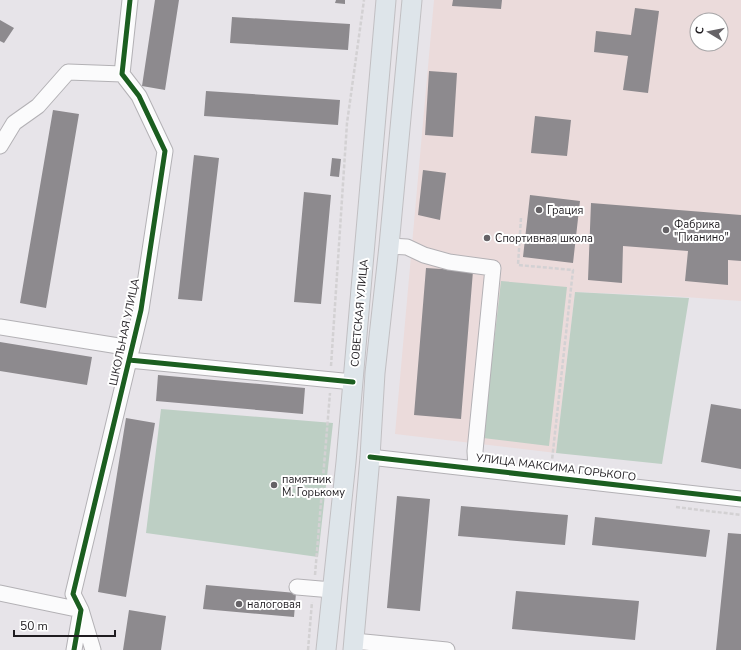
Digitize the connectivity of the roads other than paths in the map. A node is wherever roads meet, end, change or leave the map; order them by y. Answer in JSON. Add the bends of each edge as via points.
{"nodes":[{"id":1,"x":130,"y":0,"type":"edge"},
{"id":2,"x":386,"y":0,"type":"edge"},
{"id":3,"x":412,"y":0,"type":"edge"},
{"id":4,"x":122,"y":74,"type":"junction"},
{"id":5,"x":0,"y":146,"type":"edge"},
{"id":6,"x":389,"y":246,"type":"junction"},
{"id":7,"x":0,"y":327,"type":"edge"},
{"id":8,"x":130,"y":354,"type":"junction"},
{"id":9,"x":353,"y":382,"type":"junction"},
{"id":10,"x":347,"y":455,"type":"junction"},
{"id":11,"x":370,"y":457,"type":"junction"},
{"id":12,"x":476,"y":468,"type":"junction"},
{"id":13,"x":741,"y":499,"type":"edge"},
{"id":14,"x":297,"y":587,"type":"dead end"},
{"id":15,"x":332,"y":590,"type":"junction"},
{"id":16,"x":0,"y":593,"type":"edge"},
{"id":17,"x":81,"y":610,"type":"junction"},
{"id":18,"x":353,"y":645,"type":"edge"},
{"id":19,"x":74,"y":650,"type":"edge"},
{"id":20,"x":93,"y":650,"type":"edge"},
{"id":21,"x":326,"y":650,"type":"edge"},
{"id":22,"x":447,"y":650,"type":"edge"}],
"edges":[{"from":1,"to":4,"type":"street"},
{"from":2,"to":9,"type":"main road","name":"СОВЕТСКАЯ УЛИЦА"},
{"from":3,"to":6,"type":"main road","name":"СОВЕТСКАЯ УЛИЦА"},
{"from":4,"to":5,"type":"street","via":[[68,72],[38,106],[14,123]]},
{"from":4,"to":8,"type":"street","name":"ШКОЛЬНАЯ УЛИЦА","via":[[139,96],[165,151],[141,310]]},
{"from":6,"to":11,"type":"main road","name":"СОВЕТСКАЯ УЛИЦА","via":[[375,373]]},
{"from":6,"to":12,"type":"street","via":[[407,247],[424,256],[449,262],[498,269],[475,451]]},
{"from":7,"to":8,"type":"street"},
{"from":8,"to":9,"type":"street"},
{"from":8,"to":17,"type":"street","name":"ШКОЛЬНАЯ УЛИЦА","via":[[73,594]]},
{"from":9,"to":10,"type":"main road","name":"СОВЕТСКАЯ УЛИЦА"},
{"from":10,"to":11,"type":"main road"},
{"from":10,"to":15,"type":"main road","name":"СОВЕТСКАЯ УЛИЦА"},
{"from":11,"to":12,"type":"street","name":"УЛИЦА МАКСИМА ГОРЬКОГО"},
{"from":11,"to":18,"type":"main road","name":"СОВЕТСКАЯ УЛИЦА"},
{"from":12,"to":13,"type":"street","name":"УЛИЦА МАКСИМА ГОРЬКОГО"},
{"from":14,"to":15,"type":"street"},
{"from":15,"to":21,"type":"main road","name":"СОВЕТСКАЯ УЛИЦА"},
{"from":16,"to":17,"type":"street"},
{"from":17,"to":19,"type":"street"},
{"from":17,"to":20,"type":"street","name":"ШКОЛЬНАЯ УЛИЦА"},
{"from":18,"to":22,"type":"street"}]}
